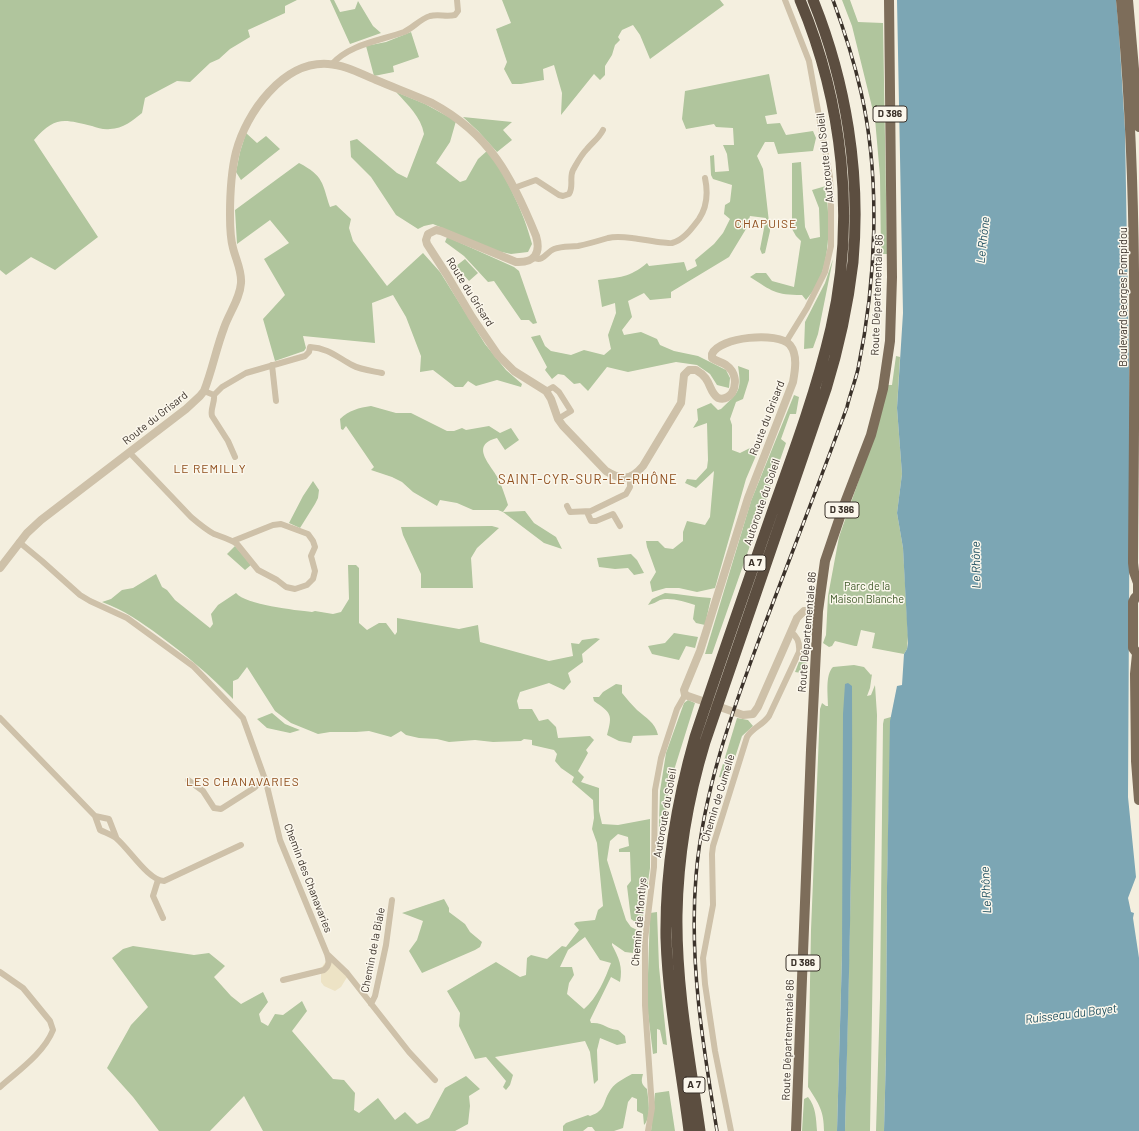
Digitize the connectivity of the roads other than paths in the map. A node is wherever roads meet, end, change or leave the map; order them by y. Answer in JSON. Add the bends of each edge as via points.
{"nodes":[{"id":1,"x":457,"y":0,"type":"edge"},
{"id":2,"x":785,"y":0,"type":"edge"},
{"id":3,"x":800,"y":0,"type":"edge"},
{"id":4,"x":812,"y":0,"type":"edge"},
{"id":5,"x":889,"y":0,"type":"edge"},
{"id":6,"x":1121,"y":0,"type":"edge"},
{"id":7,"x":1128,"y":0,"type":"edge"},
{"id":8,"x":332,"y":64,"type":"junction"},
{"id":9,"x":1139,"y":127,"type":"edge"},
{"id":10,"x":603,"y":130,"type":"dead end"},
{"id":11,"x":704,"y":178,"type":"dead end"},
{"id":12,"x":514,"y":188,"type":"junction"},
{"id":13,"x":534,"y":258,"type":"junction"},
{"id":14,"x":786,"y":342,"type":"junction"},
{"id":15,"x":272,"y":365,"type":"junction"},
{"id":16,"x":382,"y":373,"type":"dead end"},
{"id":17,"x":204,"y":391,"type":"junction"},
{"id":18,"x":546,"y":391,"type":"junction"},
{"id":19,"x":214,"y":395,"type":"junction"},
{"id":20,"x":276,"y":401,"type":"dead end"},
{"id":21,"x":558,"y":419,"type":"junction"},
{"id":22,"x":129,"y":452,"type":"junction"},
{"id":23,"x":235,"y":457,"type":"dead end"},
{"id":24,"x":630,"y":477,"type":"junction"},
{"id":25,"x":567,"y":506,"type":"dead end"},
{"id":26,"x":587,"y":512,"type":"junction"},
{"id":27,"x":620,"y":526,"type":"dead end"},
{"id":28,"x":233,"y":541,"type":"junction"},
{"id":29,"x":19,"y":542,"type":"junction"},
{"id":30,"x":0,"y":568,"type":"edge"},
{"id":31,"x":1139,"y":594,"type":"edge"},
{"id":32,"x":818,"y":611,"type":"junction"},
{"id":33,"x":791,"y":632,"type":"junction"},
{"id":34,"x":1138,"y":655,"type":"edge"},
{"id":35,"x":686,"y":696,"type":"junction"},
{"id":36,"x":0,"y":718,"type":"edge"},
{"id":37,"x":265,"y":778,"type":"junction"},
{"id":38,"x":188,"y":780,"type":"dead end"},
{"id":39,"x":1139,"y":800,"type":"edge"},
{"id":40,"x":96,"y":816,"type":"junction"},
{"id":41,"x":116,"y":838,"type":"junction"},
{"id":42,"x":241,"y":845,"type":"dead end"},
{"id":43,"x":158,"y":880,"type":"junction"},
{"id":44,"x":392,"y":900,"type":"dead end"},
{"id":45,"x":163,"y":918,"type":"dead end"},
{"id":46,"x":327,"y":954,"type":"junction"},
{"id":47,"x":0,"y":972,"type":"edge"},
{"id":48,"x":283,"y":980,"type":"dead end"},
{"id":49,"x":371,"y":1004,"type":"junction"},
{"id":50,"x":434,"y":1080,"type":"dead end"},
{"id":51,"x":0,"y":1086,"type":"edge"},
{"id":52,"x":648,"y":1131,"type":"edge"},
{"id":53,"x":690,"y":1131,"type":"edge"},
{"id":54,"x":700,"y":1131,"type":"edge"},
{"id":55,"x":731,"y":1131,"type":"edge"},
{"id":56,"x":796,"y":1131,"type":"edge"}],
"edges":[{"from":1,"to":8,"type":"street","via":[[458,11],[454,15],[427,17],[405,31],[361,45]]},
{"from":2,"to":14,"type":"street","via":[[809,62],[830,177],[831,230],[831,246],[825,272]]},
{"from":3,"to":53,"type":"highway","name":"Autoroute du Soleil","number":"A 7","via":[[822,61],[832,101],[843,202],[841,259],[832,327],[816,387],[695,737],[674,826],[667,886],[667,947],[671,999]]},
{"from":4,"to":54,"type":"highway","name":"Autoroute du Soleil","number":"A 7","via":[[833,57],[850,136],[854,202],[853,261],[842,330],[826,389],[705,742],[684,828],[678,886],[678,946]]},
{"from":5,"to":32,"type":"main road","name":"Route Départementale 86","number":"D 386","via":[[892,277],[890,341],[883,389],[871,435],[825,561]]},
{"from":6,"to":31,"type":"main road","name":"Boulevard Georges Pompidou","via":[[1135,203],[1133,563]]},
{"from":7,"to":9,"type":"main road"},
{"from":8,"to":12,"type":"street","name":"Route du Grisard","via":[[432,103],[452,114],[488,146]]},
{"from":8,"to":17,"type":"street","name":"Route du Grisard","via":[[301,68],[287,75],[258,106],[239,142],[234,167],[230,229],[240,274],[240,288]]},
{"from":10,"to":12,"type":"street","via":[[582,155],[573,171],[569,194],[560,195],[536,180]]},
{"from":11,"to":13,"type":"street","via":[[706,200],[702,214],[692,229],[671,243],[623,236],[612,237],[580,246],[554,249],[540,259]]},
{"from":12,"to":13,"type":"street","name":"Route du Grisard","via":[[536,236],[538,248]]},
{"from":13,"to":18,"type":"street","name":"Route du Grisard","via":[[527,262],[516,262],[436,230],[428,234],[426,240],[472,318],[498,355],[514,371]]},
{"from":14,"to":24,"type":"street","via":[[781,339],[750,338],[715,349],[712,358],[727,366],[734,376],[734,389],[726,398],[716,397],[709,381],[700,372],[687,372],[684,375],[683,397],[679,409],[643,466]]},
{"from":14,"to":35,"type":"street","name":"Route du Grisard","via":[[794,355],[793,382],[748,498],[700,651],[684,690]]},
{"from":15,"to":16,"type":"street","via":[[305,356],[310,347],[333,353],[359,368]]},
{"from":15,"to":19,"type":"street","via":[[246,373],[222,387]]},
{"from":15,"to":20,"type":"street"},
{"from":17,"to":19,"type":"street"},
{"from":17,"to":22,"type":"street","name":"Route du Grisard","via":[[186,409]]},
{"from":18,"to":21,"type":"street"},
{"from":18,"to":21,"type":"street","via":[[553,387],[571,411]]},
{"from":19,"to":23,"type":"street","via":[[212,416]]},
{"from":21,"to":24,"type":"street","via":[[606,470],[619,477]]},
{"from":22,"to":28,"type":"street","via":[[199,524]]},
{"from":22,"to":29,"type":"street","name":"Route du Grisard","via":[[41,520]]},
{"from":24,"to":26,"type":"street","via":[[630,487],[626,494]]},
{"from":25,"to":26,"type":"street","via":[[570,512]]},
{"from":26,"to":27,"type":"street","via":[[591,521],[613,514]]},
{"from":28,"to":28,"type":"street","via":[[258,570],[286,587],[301,588],[310,583],[315,576],[311,556],[315,547],[308,534],[281,524]]},
{"from":29,"to":30,"type":"street","name":"Route du Grisard"},
{"from":29,"to":37,"type":"street","name":"Chemin des Chanavaries","via":[[80,595],[128,618],[203,675],[243,718]]},
{"from":31,"to":34,"type":"main road","name":"Boulevard Georges Pompidou","via":[[1133,602],[1133,648]]},
{"from":32,"to":33,"type":"street","via":[[806,610],[802,613]]},
{"from":32,"to":56,"type":"main road","name":"Route Départementale 86","number":"D 386"},
{"from":33,"to":35,"type":"street","via":[[756,711],[749,716]]},
{"from":33,"to":55,"type":"street","name":"Chemin de Cumelle","via":[[797,637],[799,652],[766,721],[747,737],[712,854],[713,905],[704,952],[704,970],[715,1051]]},
{"from":34,"to":39,"type":"main road","name":"Boulevard Georges Pompidou","via":[[1134,674]]},
{"from":35,"to":52,"type":"street","name":"Chemin de Montlys","via":[[677,709],[660,758],[655,790],[654,867],[645,948],[645,1005],[652,1108]]},
{"from":36,"to":40,"type":"street"},
{"from":37,"to":38,"type":"street","via":[[221,809],[214,808],[202,790]]},
{"from":37,"to":46,"type":"street","name":"Chemin des Chanavaries","via":[[280,840]]},
{"from":40,"to":41,"type":"street","via":[[100,830]]},
{"from":40,"to":41,"type":"street","via":[[109,819]]},
{"from":41,"to":43,"type":"street"},
{"from":42,"to":43,"type":"street","via":[[164,881]]},
{"from":43,"to":45,"type":"street","via":[[153,896]]},
{"from":44,"to":49,"type":"street","name":"Chemin de la Biale","via":[[386,945]]},
{"from":46,"to":48,"type":"street","via":[[329,962],[324,970]]},
{"from":46,"to":49,"type":"street","name":"Chemin des Chanavaries","via":[[347,973]]},
{"from":47,"to":51,"type":"street","via":[[23,988],[50,1021],[53,1030],[37,1053]]},
{"from":49,"to":50,"type":"street","name":"Chemin des Chanavaries"}]}
